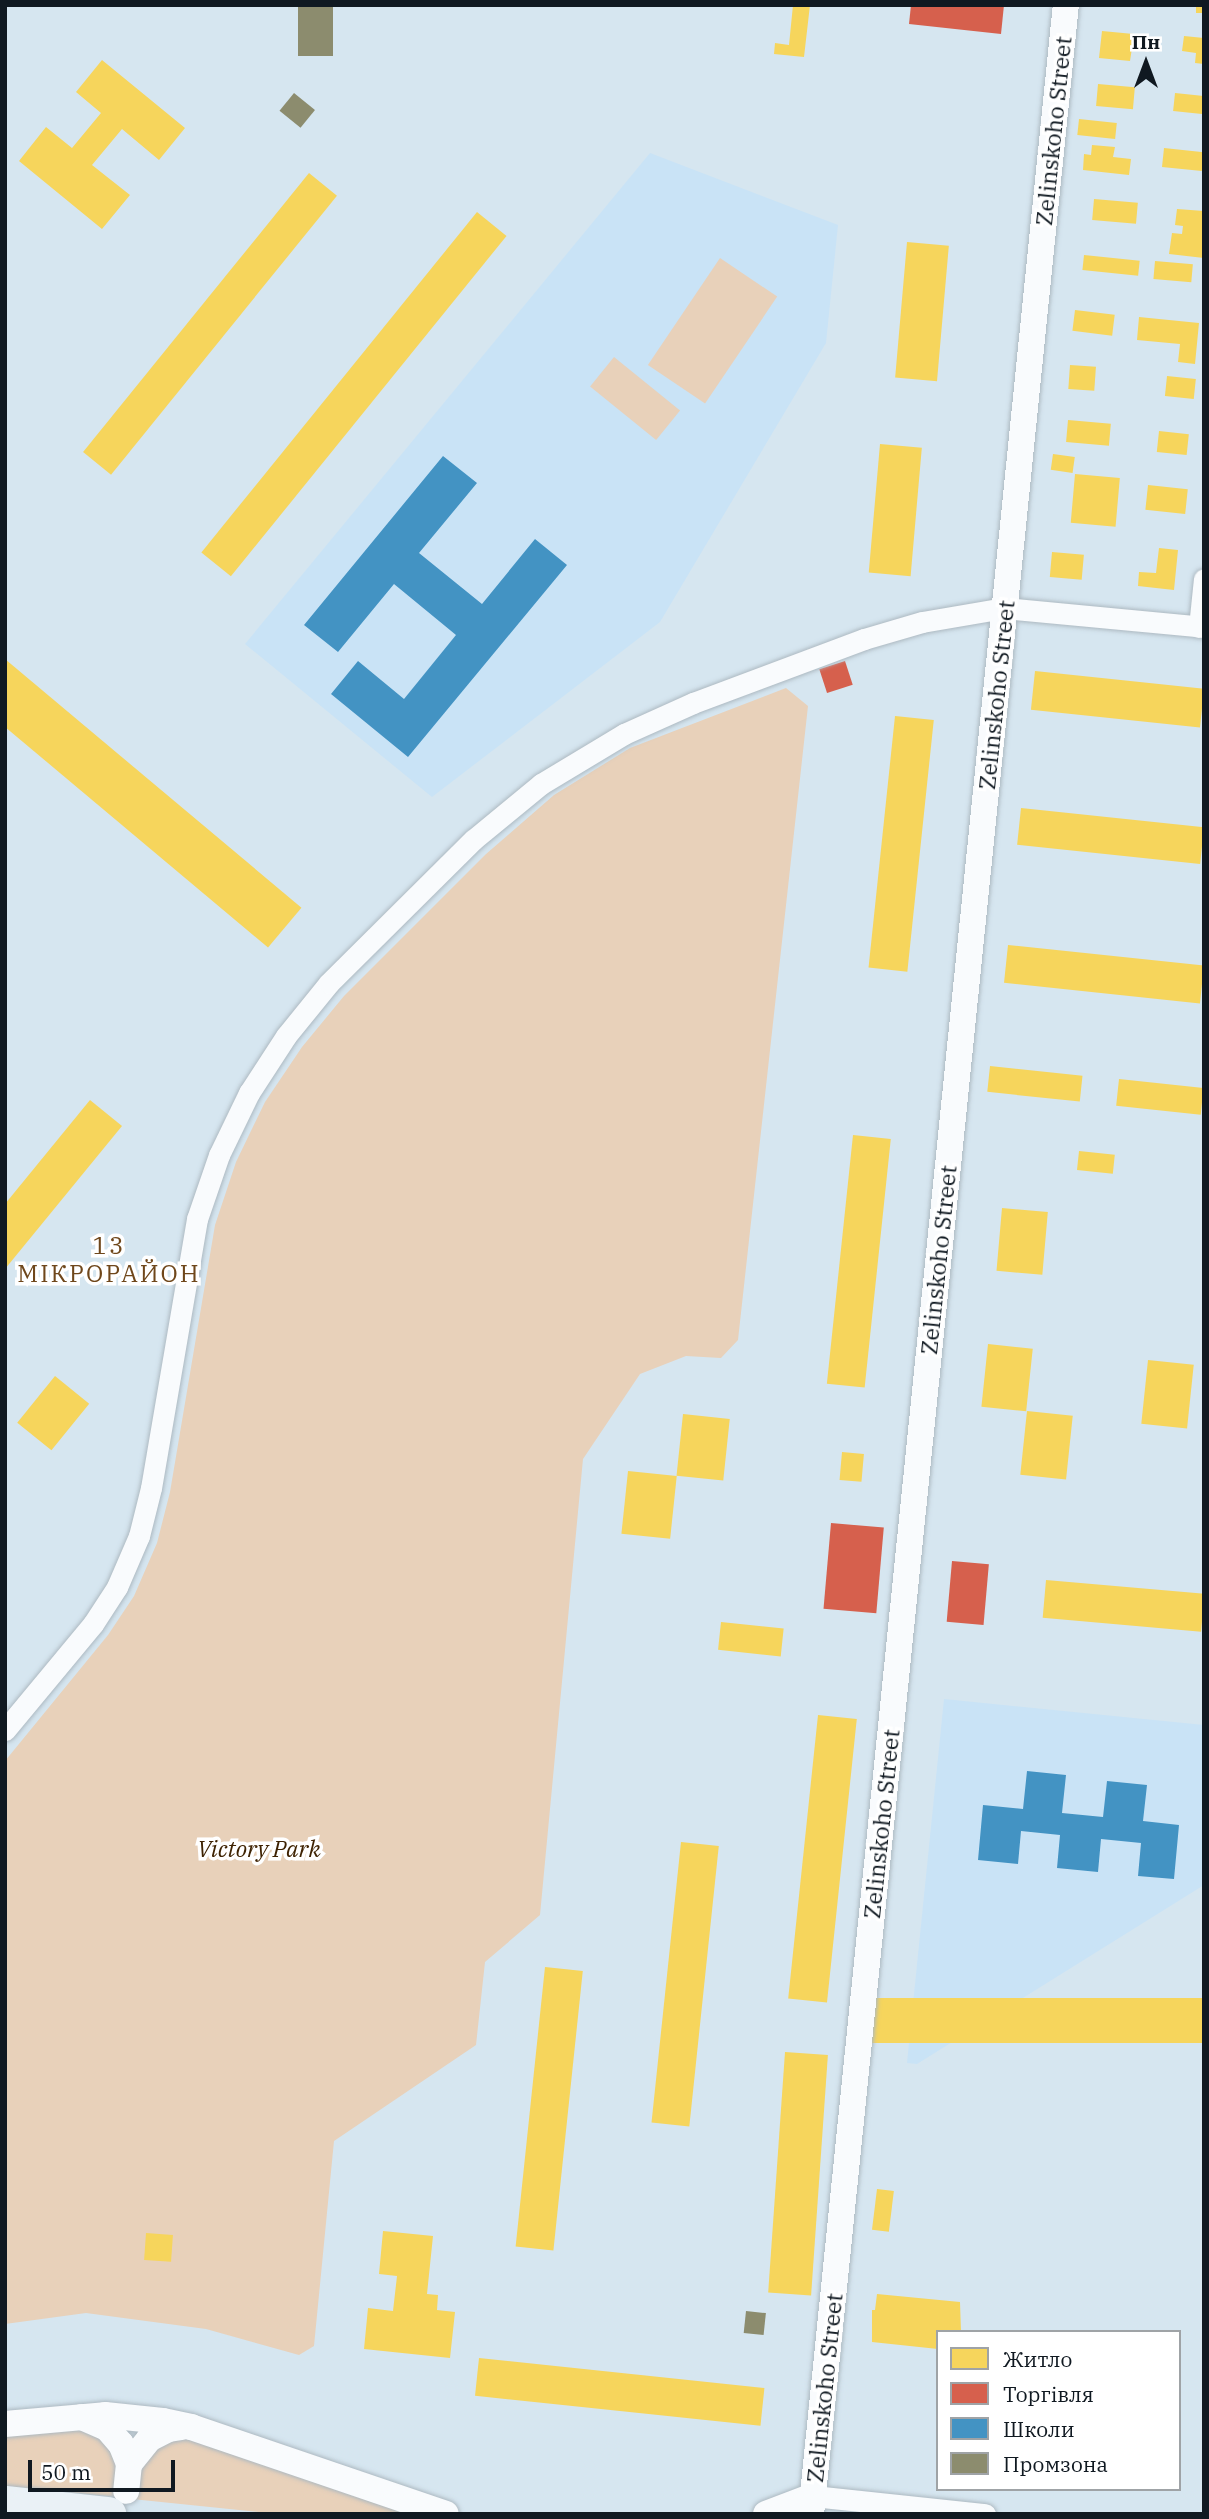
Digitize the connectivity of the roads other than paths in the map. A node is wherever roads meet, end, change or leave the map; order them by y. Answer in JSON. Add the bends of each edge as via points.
{"nodes":[{"id":1,"x":1066,"y":5,"type":"edge"},
{"id":2,"x":1204,"y":579,"type":"edge"},
{"id":3,"x":1004,"y":608,"type":"junction"},
{"id":4,"x":1201,"y":627,"type":"edge"},
{"id":5,"x":5,"y":1730,"type":"edge"},
{"id":6,"x":77,"y":2416,"type":"junction"},
{"id":7,"x":5,"y":2424,"type":"edge"},
{"id":8,"x":191,"y":2427,"type":"junction"},
{"id":9,"x":129,"y":2464,"type":"junction"},
{"id":10,"x":117,"y":2502,"type":"edge"},
{"id":11,"x":5,"y":2503,"type":"edge"},
{"id":12,"x":812,"y":2505,"type":"edge"},
{"id":13,"x":446,"y":2514,"type":"edge"},
{"id":14,"x":766,"y":2514,"type":"edge"},
{"id":15,"x":985,"y":2514,"type":"edge"}],
"edges":[{"from":1,"to":3,"type":"street","name":"Zelinskoho Street"},
{"from":2,"to":4,"type":"street"},
{"from":3,"to":4,"type":"street"},
{"from":3,"to":5,"type":"street","via":[[922,622],[864,639],[624,734],[541,784],[473,840],[330,983],[286,1036],[249,1093],[219,1155],[197,1219],[151,1488],[117,1587],[93,1624]]},
{"from":3,"to":12,"type":"street","name":"Zelinskoho Street"},
{"from":6,"to":7,"type":"street"},
{"from":6,"to":8,"type":"street","via":[[134,2417]]},
{"from":6,"to":9,"type":"street","via":[[107,2428],[121,2444]]},
{"from":8,"to":9,"type":"street","via":[[169,2429],[149,2439]]},
{"from":8,"to":13,"type":"street"},
{"from":9,"to":10,"type":"street"},
{"from":10,"to":11,"type":"highway"},
{"from":12,"to":14,"type":"street"},
{"from":12,"to":15,"type":"street"}]}
